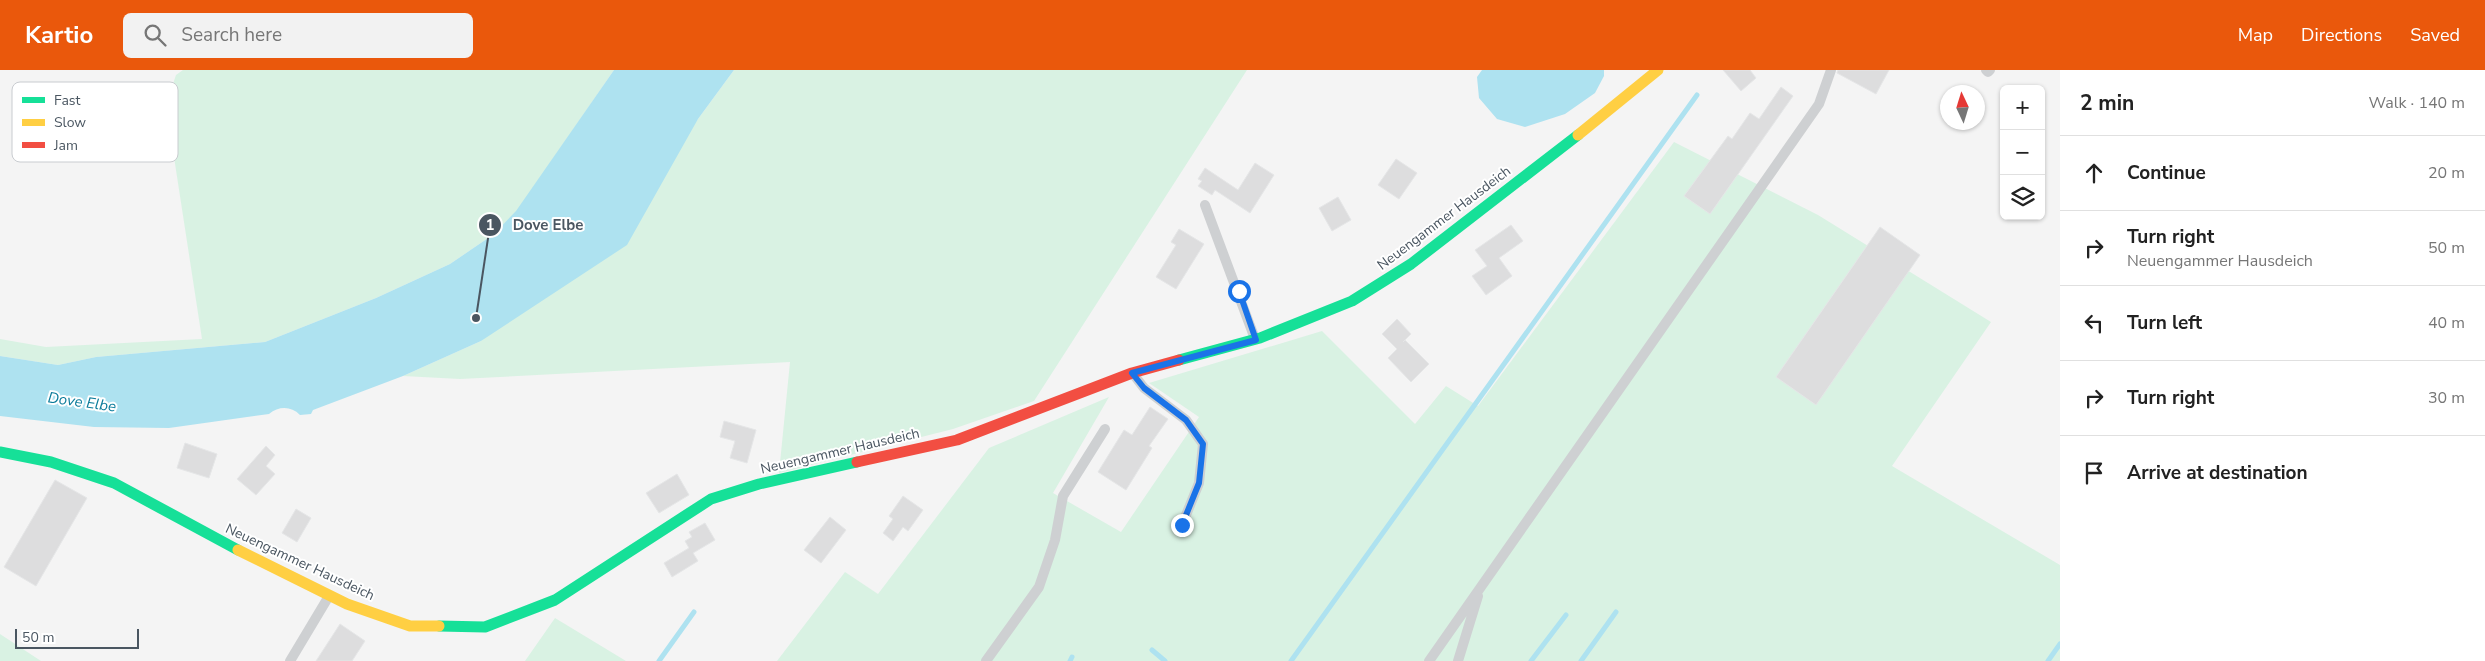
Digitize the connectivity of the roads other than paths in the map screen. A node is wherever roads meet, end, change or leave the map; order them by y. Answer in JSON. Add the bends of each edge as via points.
{"nodes":[{"id":1,"x":1658,"y":70,"type":"edge"},
{"id":2,"x":1831,"y":70,"type":"edge"},
{"id":3,"x":1205,"y":205,"type":"dead end"},
{"id":4,"x":1256,"y":340,"type":"junction"},
{"id":5,"x":1132,"y":373,"type":"junction"},
{"id":6,"x":1104,"y":429,"type":"dead end"},
{"id":7,"x":0,"y":452,"type":"edge"},
{"id":8,"x":1182,"y":525,"type":"dead end"},
{"id":9,"x":1481,"y":586,"type":"junction"},
{"id":10,"x":330,"y":595,"type":"junction"},
{"id":11,"x":290,"y":661,"type":"edge"},
{"id":12,"x":986,"y":661,"type":"edge"},
{"id":13,"x":1429,"y":661,"type":"edge"},
{"id":14,"x":1458,"y":661,"type":"edge"}],
"edges":[{"from":1,"to":4,"type":"street","name":"Neuengammer Hausdeich","via":[[1411,264],[1352,301]]},
{"from":2,"to":9,"type":"lane","via":[[1819,104]]},
{"from":3,"to":4,"type":"lane"},
{"from":4,"to":5,"type":"street","name":"Neuengammer Hausdeich"},
{"from":5,"to":8,"type":"lane","via":[[1144,388],[1186,420],[1203,444],[1199,483]]},
{"from":5,"to":10,"type":"street","name":"Neuengammer Hausdeich","via":[[957,440],[759,484],[711,499],[555,600],[485,627],[410,626]]},
{"from":6,"to":12,"type":"lane","via":[[1063,496],[1055,540],[1039,588]]},
{"from":7,"to":10,"type":"street","name":"Neuengammer Hausdeich","via":[[52,462],[114,483],[224,543]]},
{"from":9,"to":13,"type":"lane"},
{"from":9,"to":14,"type":"lane"},
{"from":10,"to":11,"type":"lane"}]}
